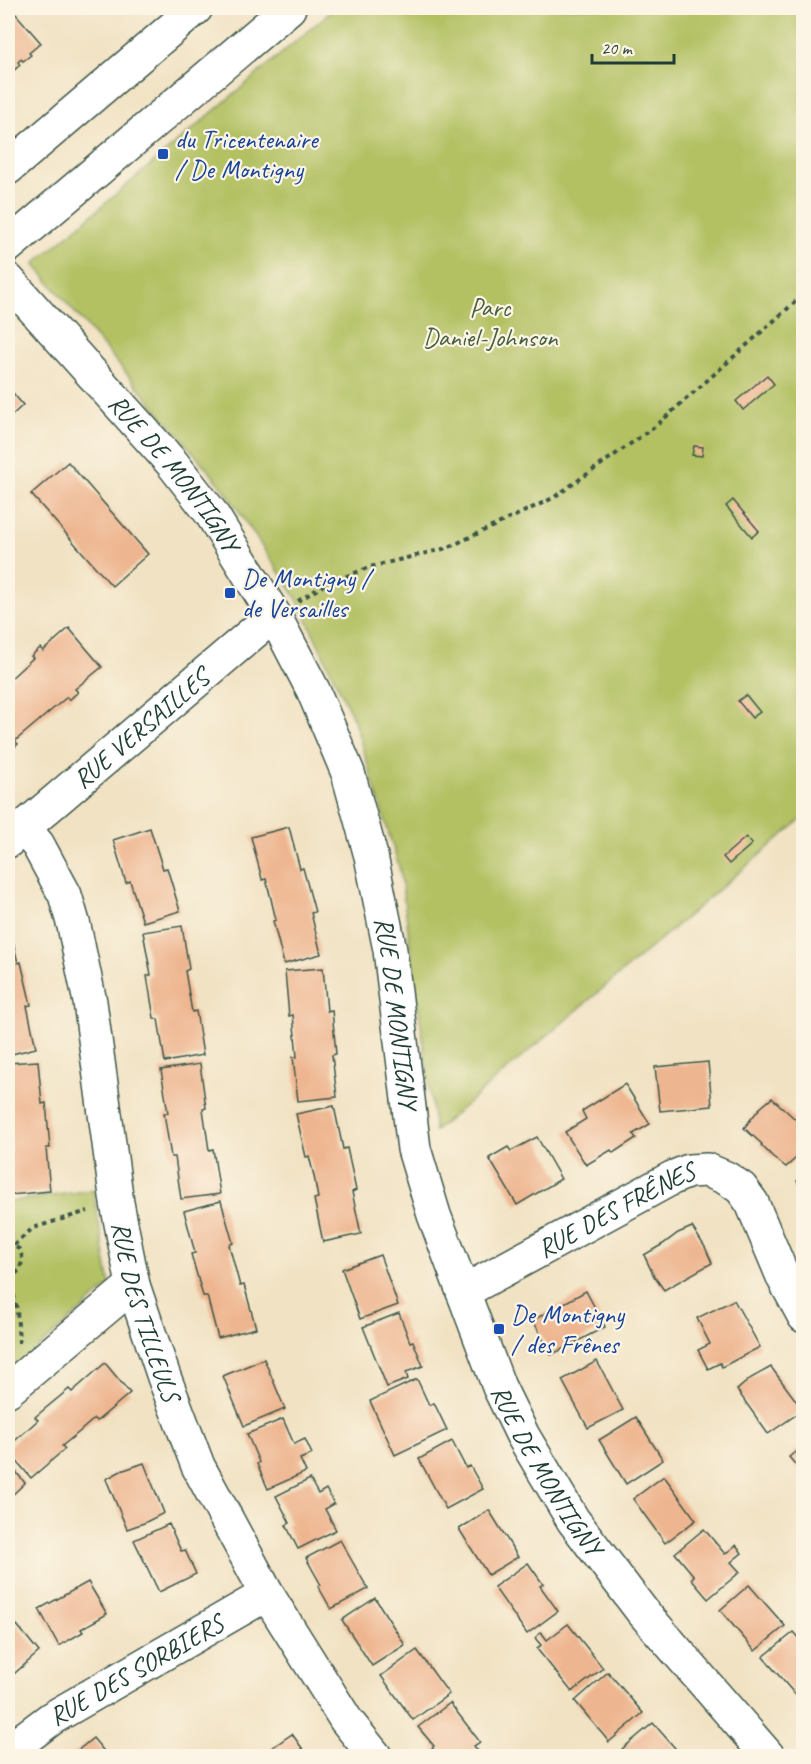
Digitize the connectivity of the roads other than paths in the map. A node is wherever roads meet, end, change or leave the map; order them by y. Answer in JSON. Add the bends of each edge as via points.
{"nodes":[{"id":1,"x":196,"y":8,"type":"edge"},
{"id":2,"x":274,"y":12,"type":"edge"},
{"id":3,"x":8,"y":168,"type":"edge"},
{"id":4,"x":8,"y":246,"type":"edge"},
{"id":5,"x":8,"y":280,"type":"edge"},
{"id":6,"x":274,"y":615,"type":"junction"},
{"id":7,"x":16,"y":835,"type":"edge"},
{"id":8,"x":133,"y":1285,"type":"junction"},
{"id":9,"x":463,"y":1292,"type":"junction"},
{"id":10,"x":804,"y":1316,"type":"edge"},
{"id":11,"x":14,"y":1385,"type":"edge"},
{"id":12,"x":267,"y":1594,"type":"junction"},
{"id":13,"x":8,"y":1751,"type":"edge"},
{"id":14,"x":375,"y":1756,"type":"edge"},
{"id":15,"x":768,"y":1756,"type":"edge"}],
"edges":[{"from":1,"to":3,"type":"street"},
{"from":2,"to":4,"type":"street"},
{"from":5,"to":6,"type":"street","name":"RUE DE MONTIGNY","via":[[172,463],[211,513]]},
{"from":6,"to":7,"type":"street","name":"RUE VERSAILLES"},
{"from":6,"to":9,"type":"street","name":"RUE DE MONTIGNY","via":[[313,690],[357,804],[390,950],[414,1149]]},
{"from":7,"to":8,"type":"street","name":"RUE DES TILLEULS","via":[[38,845],[65,895],[75,926]]},
{"from":8,"to":11,"type":"street"},
{"from":8,"to":12,"type":"street","name":"RUE DES TILLEULS","via":[[198,1466]]},
{"from":9,"to":10,"type":"street","name":"RUE DES FRÊNES","via":[[672,1178],[689,1171],[707,1170],[741,1188],[752,1203],[783,1279]]},
{"from":9,"to":15,"type":"street","name":"RUE DE MONTIGNY","via":[[499,1387],[573,1520],[642,1611]]},
{"from":12,"to":13,"type":"street","name":"RUE DES SORBIERS","via":[[52,1718]]},
{"from":12,"to":14,"type":"street","name":"RUE DES TILLEULS","via":[[346,1719]]}]}
